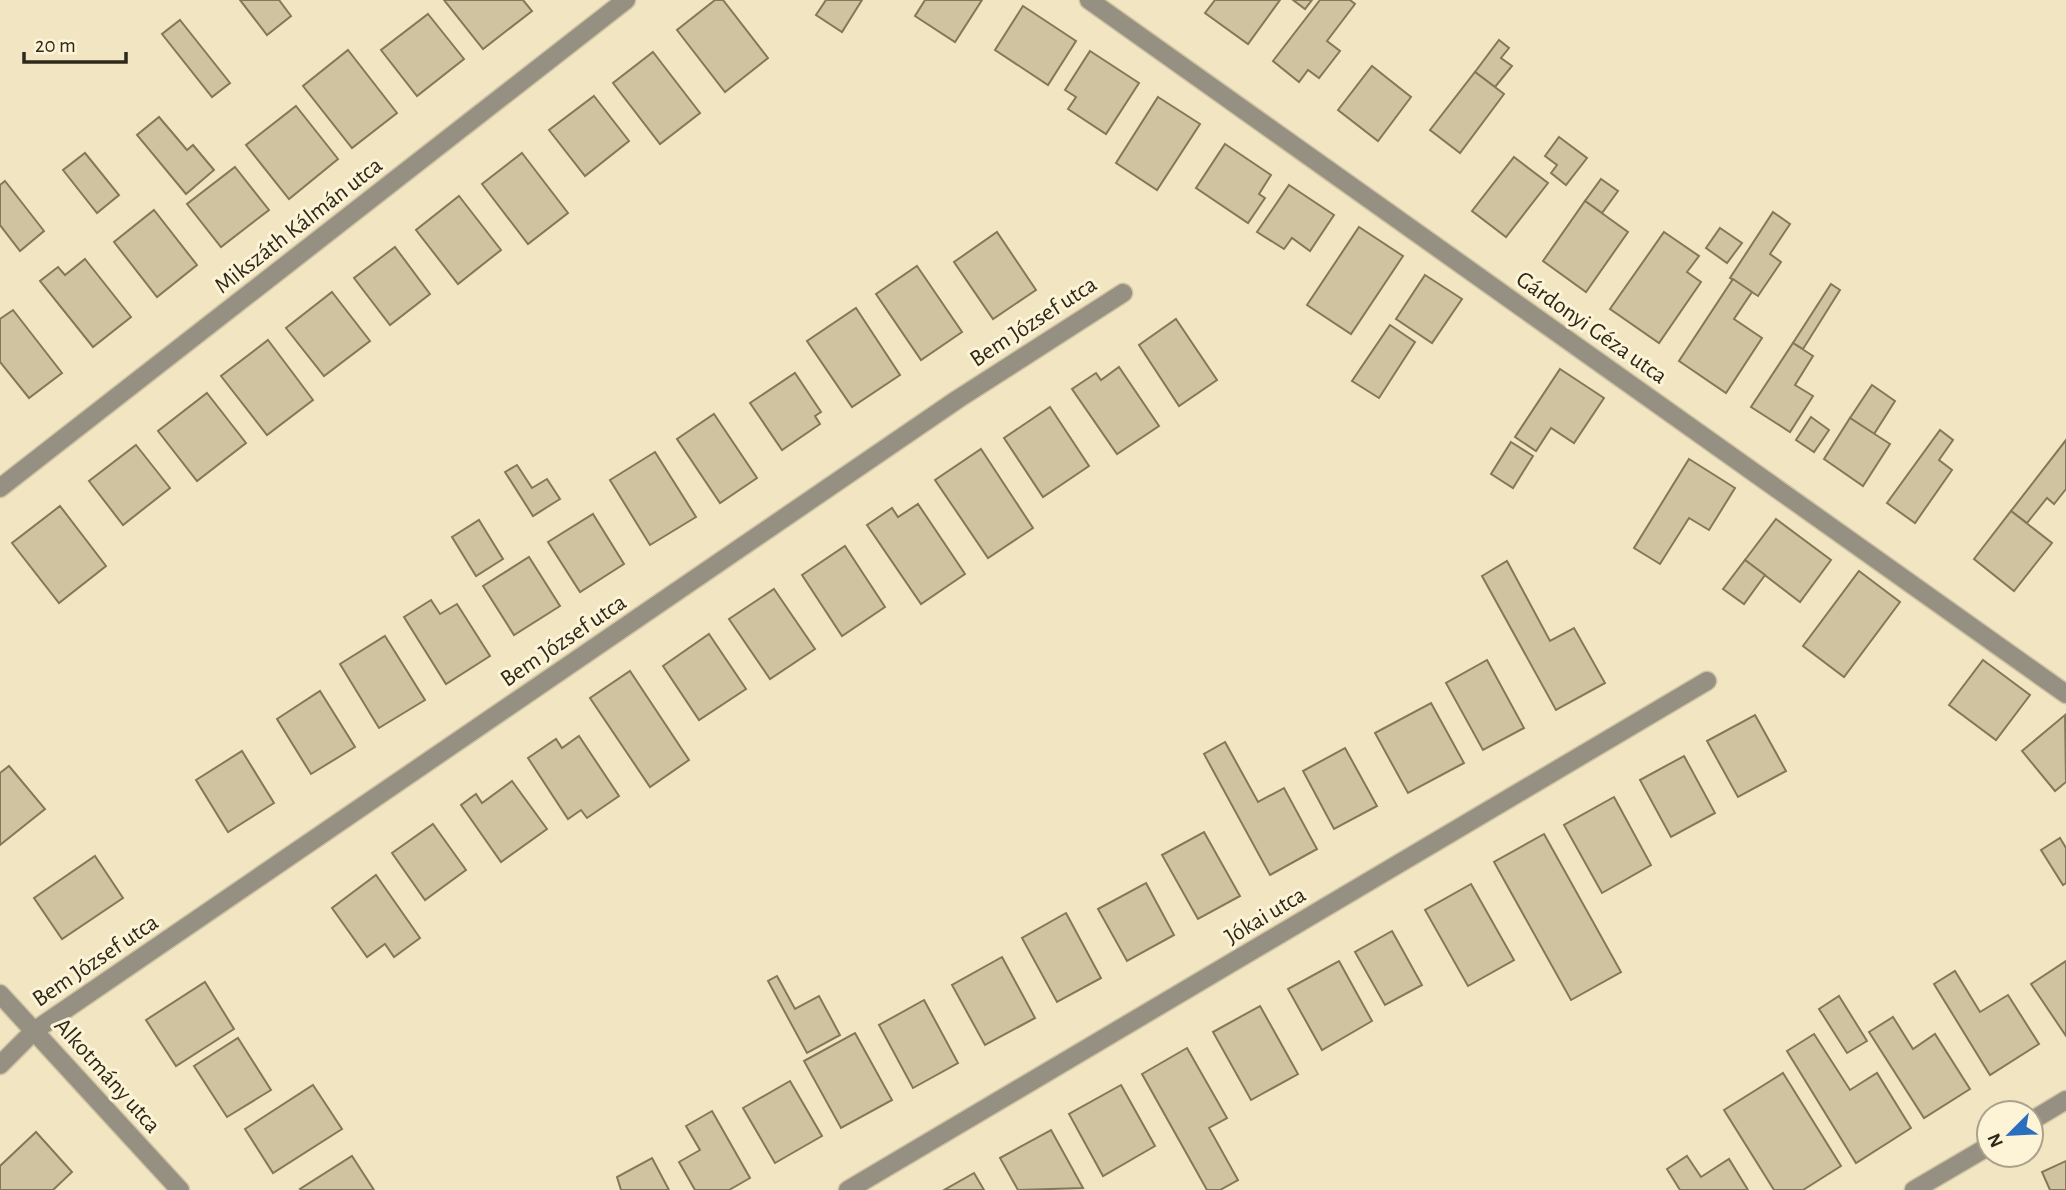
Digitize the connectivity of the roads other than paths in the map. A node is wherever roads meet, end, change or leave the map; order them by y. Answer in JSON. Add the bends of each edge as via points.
{"nodes":[{"id":1,"x":626,"y":0,"type":"edge"},
{"id":2,"x":1089,"y":0,"type":"edge"},
{"id":3,"x":1123,"y":293,"type":"dead end"},
{"id":4,"x":0,"y":488,"type":"edge"},
{"id":5,"x":1707,"y":681,"type":"dead end"},
{"id":6,"x":2066,"y":694,"type":"edge"},
{"id":7,"x":0,"y":994,"type":"edge"},
{"id":8,"x":34,"y":1031,"type":"junction"},
{"id":9,"x":0,"y":1065,"type":"edge"},
{"id":10,"x":2066,"y":1100,"type":"edge"},
{"id":11,"x":2045,"y":1113,"type":"edge"},
{"id":12,"x":1975,"y":1154,"type":"edge"},
{"id":13,"x":180,"y":1190,"type":"edge"},
{"id":14,"x":848,"y":1190,"type":"edge"},
{"id":15,"x":1914,"y":1190,"type":"edge"}],
"edges":[{"from":1,"to":4,"type":"street","name":"Mikszáth Kálmán utca"},
{"from":2,"to":6,"type":"street","name":"Gárdonyi Géza utca"},
{"from":3,"to":8,"type":"street","name":"Bem József utca","via":[[958,399]]},
{"from":5,"to":14,"type":"street","name":"Jókai utca"},
{"from":7,"to":8,"type":"street","name":"Alkotmány utca"},
{"from":8,"to":9,"type":"street","name":"Bem József utca"},
{"from":8,"to":13,"type":"street","name":"Alkotmány utca"},
{"from":10,"to":11,"type":"street"},
{"from":12,"to":15,"type":"street"}]}
